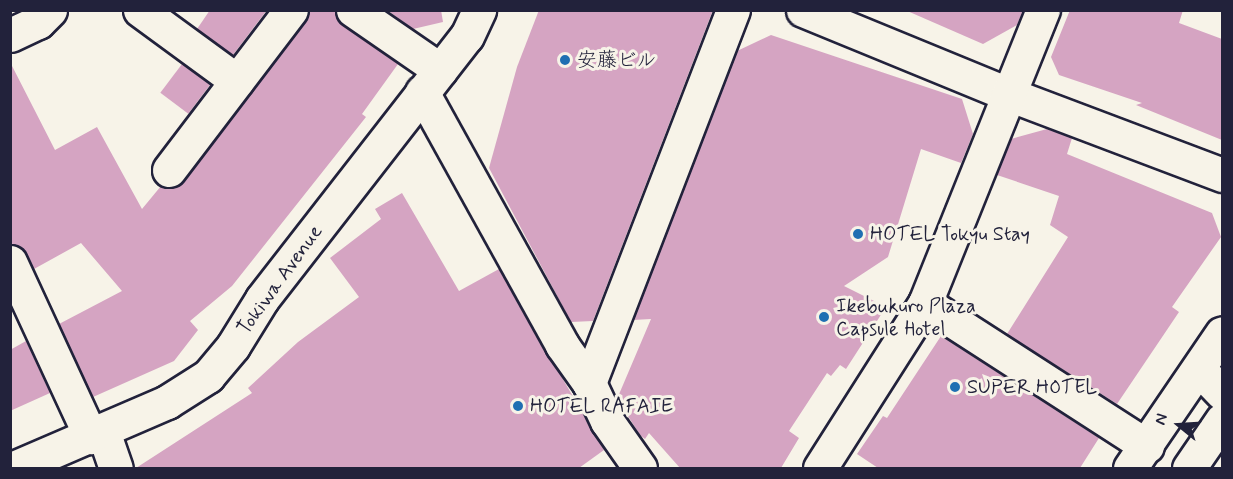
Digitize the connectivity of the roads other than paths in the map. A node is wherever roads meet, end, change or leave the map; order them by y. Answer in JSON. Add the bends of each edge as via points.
{"nodes":[{"id":1,"x":50,"y":10,"type":"edge"},
{"id":2,"x":140,"y":10,"type":"edge"},
{"id":3,"x":291,"y":10,"type":"edge"},
{"id":4,"x":353,"y":10,"type":"edge"},
{"id":5,"x":479,"y":10,"type":"edge"},
{"id":6,"x":733,"y":10,"type":"edge"},
{"id":7,"x":803,"y":10,"type":"edge"},
{"id":8,"x":1043,"y":10,"type":"edge"},
{"id":9,"x":10,"y":35,"type":"edge"},
{"id":10,"x":237,"y":81,"type":"junction"},
{"id":11,"x":431,"y":81,"type":"junction"},
{"id":12,"x":1008,"y":94,"type":"junction"},
{"id":13,"x":169,"y":170,"type":"dead end"},
{"id":14,"x":1222,"y":175,"type":"edge"},
{"id":15,"x":10,"y":262,"type":"edge"},
{"id":16,"x":925,"y":303,"type":"junction"},
{"id":17,"x":1222,"y":333,"type":"edge"},
{"id":18,"x":1211,"y":370,"type":"edge"},
{"id":19,"x":589,"y":383,"type":"junction"},
{"id":20,"x":1222,"y":393,"type":"edge"},
{"id":21,"x":1222,"y":420,"type":"edge"},
{"id":22,"x":97,"y":434,"type":"junction"},
{"id":23,"x":1138,"y":457,"type":"edge"},
{"id":24,"x":624,"y":463,"type":"edge"},
{"id":25,"x":14,"y":468,"type":"edge"},
{"id":26,"x":116,"y":468,"type":"edge"},
{"id":27,"x":819,"y":468,"type":"edge"},
{"id":28,"x":1189,"y":468,"type":"edge"}],
"edges":[{"from":1,"to":9,"type":"street","via":[[38,22]]},
{"from":2,"to":10,"type":"street"},
{"from":3,"to":10,"type":"street"},
{"from":4,"to":11,"type":"street"},
{"from":5,"to":11,"type":"street","name":"Tokiwa Avenue","via":[[467,36]]},
{"from":6,"to":19,"type":"street"},
{"from":7,"to":12,"type":"street"},
{"from":8,"to":12,"type":"street"},
{"from":10,"to":13,"type":"street"},
{"from":11,"to":19,"type":"street","via":[[562,345]]},
{"from":11,"to":22,"type":"street","name":"Tokiwa Avenue","via":[[261,299],[232,346],[207,376],[167,402]]},
{"from":12,"to":14,"type":"street"},
{"from":12,"to":16,"type":"street"},
{"from":15,"to":22,"type":"street"},
{"from":16,"to":23,"type":"street"},
{"from":16,"to":27,"type":"street"},
{"from":17,"to":18,"type":"street"},
{"from":18,"to":20,"type":"street"},
{"from":18,"to":23,"type":"street"},
{"from":19,"to":24,"type":"street"},
{"from":21,"to":28,"type":"street"},
{"from":22,"to":25,"type":"street","name":"Tokiwa Avenue"},
{"from":22,"to":26,"type":"street"}]}
